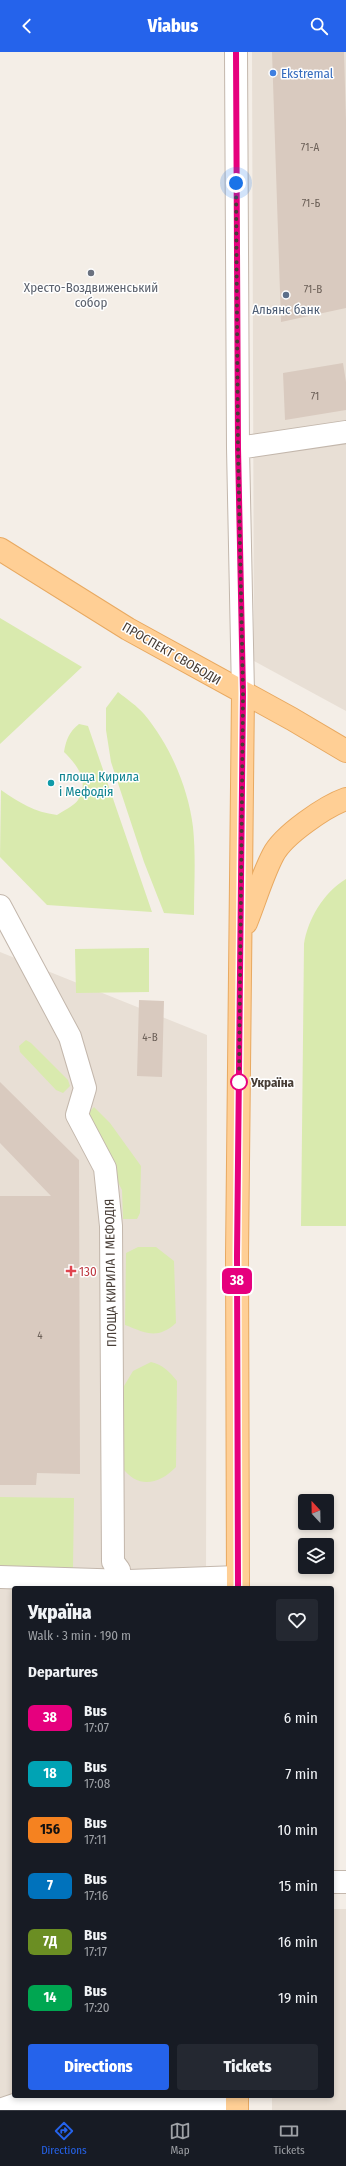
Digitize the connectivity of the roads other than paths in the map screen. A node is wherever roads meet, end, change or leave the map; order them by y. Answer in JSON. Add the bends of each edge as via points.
{"nodes":[{"id":1,"x":236,"y":52,"type":"edge"},
{"id":2,"x":346,"y":432,"type":"edge"},
{"id":3,"x":238,"y":448,"type":"junction"},
{"id":4,"x":0,"y":549,"type":"edge"},
{"id":5,"x":243,"y":693,"type":"junction"},
{"id":6,"x":346,"y":752,"type":"edge"},
{"id":7,"x":346,"y":799,"type":"edge"},
{"id":8,"x":0,"y":906,"type":"edge"},
{"id":9,"x":240,"y":936,"type":"junction"},
{"id":10,"x":119,"y":1570,"type":"dead end"},
{"id":11,"x":0,"y":1577,"type":"edge"},
{"id":12,"x":238,"y":1582,"type":"edge"},
{"id":13,"x":178,"y":1583,"type":"edge"},
{"id":14,"x":334,"y":1882,"type":"edge"},
{"id":15,"x":346,"y":1882,"type":"edge"},
{"id":16,"x":236,"y":2105,"type":"edge"},
{"id":17,"x":0,"y":2110,"type":"edge"}],
"edges":[{"from":1,"to":3,"type":"street"},
{"from":2,"to":3,"type":"street"},
{"from":3,"to":5,"type":"street"},
{"from":4,"to":5,"type":"main road","name":"ПРОСПЕКТ СВОБОДИ","via":[[128,629]]},
{"from":5,"to":6,"type":"main road","name":"ПРОСПЕКТ СВОБОДИ"},
{"from":5,"to":9,"type":"main road"},
{"from":7,"to":9,"type":"main road","via":[[304,823],[274,853]]},
{"from":8,"to":10,"type":"street","name":"ПЛОЩА КИРИЛА І МЕФОДІЯ","via":[[70,1037],[85,1088],[77,1115],[105,1168],[111,1226],[113,1562]]},
{"from":9,"to":12,"type":"main road","via":[[237,1256]]},
{"from":11,"to":13,"type":"street"},
{"from":12,"to":13,"type":"street"},
{"from":14,"to":15,"type":"street"},
{"from":16,"to":17,"type":"street","via":[[17,2104]]}]}
